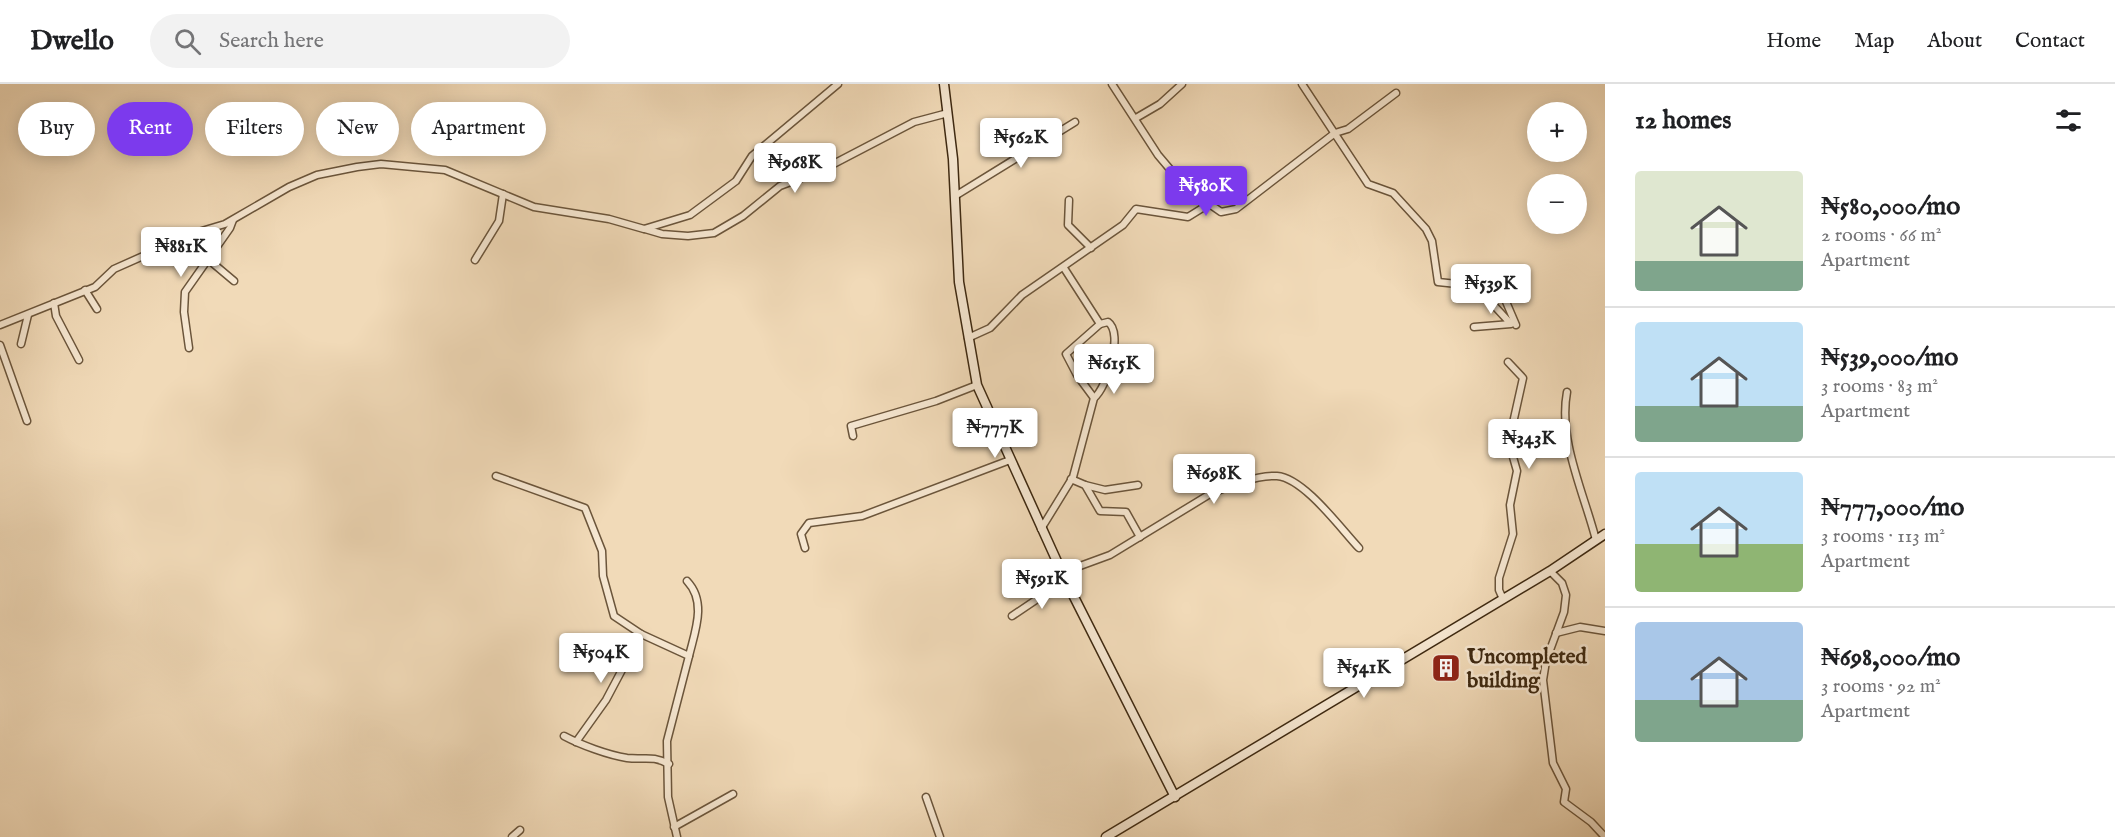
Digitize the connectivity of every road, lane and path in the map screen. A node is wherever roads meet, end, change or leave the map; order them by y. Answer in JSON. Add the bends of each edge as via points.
{"nodes":[{"id":1,"x":838,"y":84,"type":"edge"},
{"id":2,"x":944,"y":84,"type":"edge"},
{"id":3,"x":1112,"y":84,"type":"edge"},
{"id":4,"x":1182,"y":84,"type":"edge"},
{"id":5,"x":1302,"y":84,"type":"edge"},
{"id":6,"x":1396,"y":93,"type":"dead end"},
{"id":7,"x":948,"y":113,"type":"junction"},
{"id":8,"x":1136,"y":118,"type":"junction"},
{"id":9,"x":1075,"y":122,"type":"dead end"},
{"id":10,"x":1335,"y":133,"type":"junction"},
{"id":11,"x":503,"y":194,"type":"junction"},
{"id":12,"x":955,"y":196,"type":"junction"},
{"id":13,"x":1069,"y":200,"type":"dead end"},
{"id":14,"x":1209,"y":204,"type":"junction"},
{"id":15,"x":233,"y":220,"type":"junction"},
{"id":16,"x":644,"y":229,"type":"junction"},
{"id":17,"x":1091,"y":248,"type":"junction"},
{"id":18,"x":209,"y":260,"type":"junction"},
{"id":19,"x":475,"y":260,"type":"dead end"},
{"id":20,"x":1064,"y":268,"type":"junction"},
{"id":21,"x":234,"y":281,"type":"dead end"},
{"id":22,"x":1476,"y":286,"type":"junction"},
{"id":23,"x":85,"y":290,"type":"junction"},
{"id":24,"x":54,"y":303,"type":"junction"},
{"id":25,"x":97,"y":309,"type":"dead end"},
{"id":26,"x":28,"y":315,"type":"junction"},
{"id":27,"x":1100,"y":324,"type":"junction"},
{"id":28,"x":0,"y":325,"type":"edge"},
{"id":29,"x":1516,"y":325,"type":"dead end"},
{"id":30,"x":1474,"y":327,"type":"dead end"},
{"id":31,"x":968,"y":338,"type":"junction"},
{"id":32,"x":21,"y":344,"type":"dead end"},
{"id":33,"x":0,"y":345,"type":"edge"},
{"id":34,"x":189,"y":348,"type":"dead end"},
{"id":35,"x":80,"y":360,"type":"dead end"},
{"id":36,"x":1508,"y":362,"type":"dead end"},
{"id":37,"x":977,"y":385,"type":"junction"},
{"id":38,"x":1567,"y":392,"type":"dead end"},
{"id":39,"x":1094,"y":398,"type":"junction"},
{"id":40,"x":27,"y":421,"type":"dead end"},
{"id":41,"x":853,"y":436,"type":"dead end"},
{"id":42,"x":1010,"y":460,"type":"junction"},
{"id":43,"x":496,"y":476,"type":"dead end"},
{"id":44,"x":1071,"y":479,"type":"junction"},
{"id":45,"x":1085,"y":485,"type":"junction"},
{"id":46,"x":1138,"y":485,"type":"dead end"},
{"id":47,"x":1041,"y":530,"type":"junction"},
{"id":48,"x":1605,"y":534,"type":"edge"},
{"id":49,"x":1140,"y":537,"type":"junction"},
{"id":50,"x":1596,"y":540,"type":"junction"},
{"id":51,"x":805,"y":548,"type":"dead end"},
{"id":52,"x":1359,"y":548,"type":"dead end"},
{"id":53,"x":1550,"y":571,"type":"junction"},
{"id":54,"x":1065,"y":580,"type":"junction"},
{"id":55,"x":687,"y":582,"type":"dead end"},
{"id":56,"x":1503,"y":599,"type":"junction"},
{"id":57,"x":1012,"y":616,"type":"dead end"},
{"id":58,"x":1605,"y":631,"type":"edge"},
{"id":59,"x":1556,"y":633,"type":"junction"},
{"id":60,"x":641,"y":634,"type":"junction"},
{"id":61,"x":689,"y":656,"type":"junction"},
{"id":62,"x":564,"y":736,"type":"dead end"},
{"id":63,"x":576,"y":742,"type":"junction"},
{"id":64,"x":669,"y":764,"type":"junction"},
{"id":65,"x":733,"y":794,"type":"dead end"},
{"id":66,"x":926,"y":797,"type":"dead end"},
{"id":67,"x":1175,"y":797,"type":"junction"},
{"id":68,"x":674,"y":827,"type":"junction"},
{"id":69,"x":520,"y":830,"type":"dead end"},
{"id":70,"x":1111,"y":836,"type":"edge"},
{"id":71,"x":512,"y":837,"type":"edge"},
{"id":72,"x":677,"y":837,"type":"edge"},
{"id":73,"x":940,"y":837,"type":"edge"},
{"id":74,"x":1605,"y":837,"type":"edge"}],
"edges":[{"from":1,"to":16,"type":"street","via":[[752,156],[736,182],[690,215]]},
{"from":2,"to":7,"type":"street"},
{"from":3,"to":8,"type":"street"},
{"from":4,"to":8,"type":"street","via":[[1160,104]]},
{"from":5,"to":10,"type":"street"},
{"from":6,"to":10,"type":"street","via":[[1348,129]]},
{"from":7,"to":12,"type":"street"},
{"from":7,"to":16,"type":"street","via":[[914,122],[820,171],[780,186],[714,233],[688,236]]},
{"from":8,"to":14,"type":"street","via":[[1158,155],[1185,187]]},
{"from":9,"to":12,"type":"street"},
{"from":10,"to":14,"type":"street","via":[[1236,209],[1221,212]]},
{"from":10,"to":22,"type":"street","via":[[1368,184],[1394,193],[1426,229],[1432,241],[1438,282]]},
{"from":11,"to":15,"type":"street","via":[[445,170],[381,164],[317,175]]},
{"from":11,"to":16,"type":"street","via":[[534,207]]},
{"from":11,"to":19,"type":"street","via":[[499,221]]},
{"from":12,"to":31,"type":"street","via":[[959,282]]},
{"from":13,"to":17,"type":"street","via":[[1068,225]]},
{"from":14,"to":17,"type":"street","via":[[1188,217],[1136,209],[1129,220]]},
{"from":15,"to":18,"type":"street"},
{"from":15,"to":23,"type":"street","via":[[114,269]]},
{"from":17,"to":20,"type":"street"},
{"from":18,"to":21,"type":"street"},
{"from":18,"to":34,"type":"street","via":[[185,292]]},
{"from":20,"to":27,"type":"street"},
{"from":20,"to":31,"type":"street","via":[[1022,296],[990,328]]},
{"from":22,"to":29,"type":"street","via":[[1501,290]]},
{"from":22,"to":30,"type":"street","via":[[1511,324]]},
{"from":23,"to":24,"type":"street"},
{"from":23,"to":25,"type":"street"},
{"from":24,"to":26,"type":"street"},
{"from":24,"to":35,"type":"street","via":[[56,316]]},
{"from":26,"to":28,"type":"street"},
{"from":26,"to":32,"type":"street"},
{"from":27,"to":39,"type":"street","via":[[1113,325],[1117,336],[1103,390]]},
{"from":27,"to":39,"type":"street","via":[[1066,354]]},
{"from":31,"to":37,"type":"street"},
{"from":33,"to":40,"type":"street"},
{"from":36,"to":56,"type":"street","via":[[1523,378],[1511,432],[1517,471],[1510,505],[1513,534],[1499,578]]},
{"from":37,"to":41,"type":"street","via":[[851,426]]},
{"from":37,"to":42,"type":"street"},
{"from":38,"to":50,"type":"street","via":[[1564,420],[1572,461]]},
{"from":39,"to":44,"type":"street"},
{"from":42,"to":47,"type":"street"},
{"from":42,"to":51,"type":"street","via":[[862,516],[809,523],[801,534]]},
{"from":43,"to":60,"type":"street","via":[[585,508],[602,550],[603,576],[614,616]]},
{"from":44,"to":45,"type":"street"},
{"from":44,"to":47,"type":"street"},
{"from":45,"to":46,"type":"street","via":[[1105,490]]},
{"from":45,"to":49,"type":"street","via":[[1100,511],[1126,512]]},
{"from":47,"to":54,"type":"street"},
{"from":48,"to":50,"type":"street"},
{"from":49,"to":52,"type":"street","via":[[1225,487],[1276,476],[1303,489]]},
{"from":49,"to":54,"type":"street","via":[[1110,555],[1080,566]]},
{"from":50,"to":53,"type":"street"},
{"from":53,"to":56,"type":"street"},
{"from":53,"to":59,"type":"street","via":[[1562,583],[1566,595]]},
{"from":54,"to":57,"type":"street"},
{"from":54,"to":67,"type":"street"},
{"from":55,"to":61,"type":"street","via":[[695,590],[699,605]]},
{"from":56,"to":67,"type":"street"},
{"from":58,"to":59,"type":"street","via":[[1580,627]]},
{"from":59,"to":74,"type":"street","via":[[1543,680],[1552,763],[1566,789],[1564,802]]},
{"from":60,"to":61,"type":"street"},
{"from":60,"to":63,"type":"street","via":[[606,700]]},
{"from":61,"to":64,"type":"street","via":[[667,741]]},
{"from":62,"to":63,"type":"street"},
{"from":63,"to":64,"type":"street","via":[[624,757],[656,757]]},
{"from":64,"to":68,"type":"street","via":[[668,797]]},
{"from":65,"to":68,"type":"street"},
{"from":66,"to":73,"type":"street"},
{"from":67,"to":70,"type":"street"},
{"from":68,"to":72,"type":"street"},
{"from":69,"to":71,"type":"street"}]}
